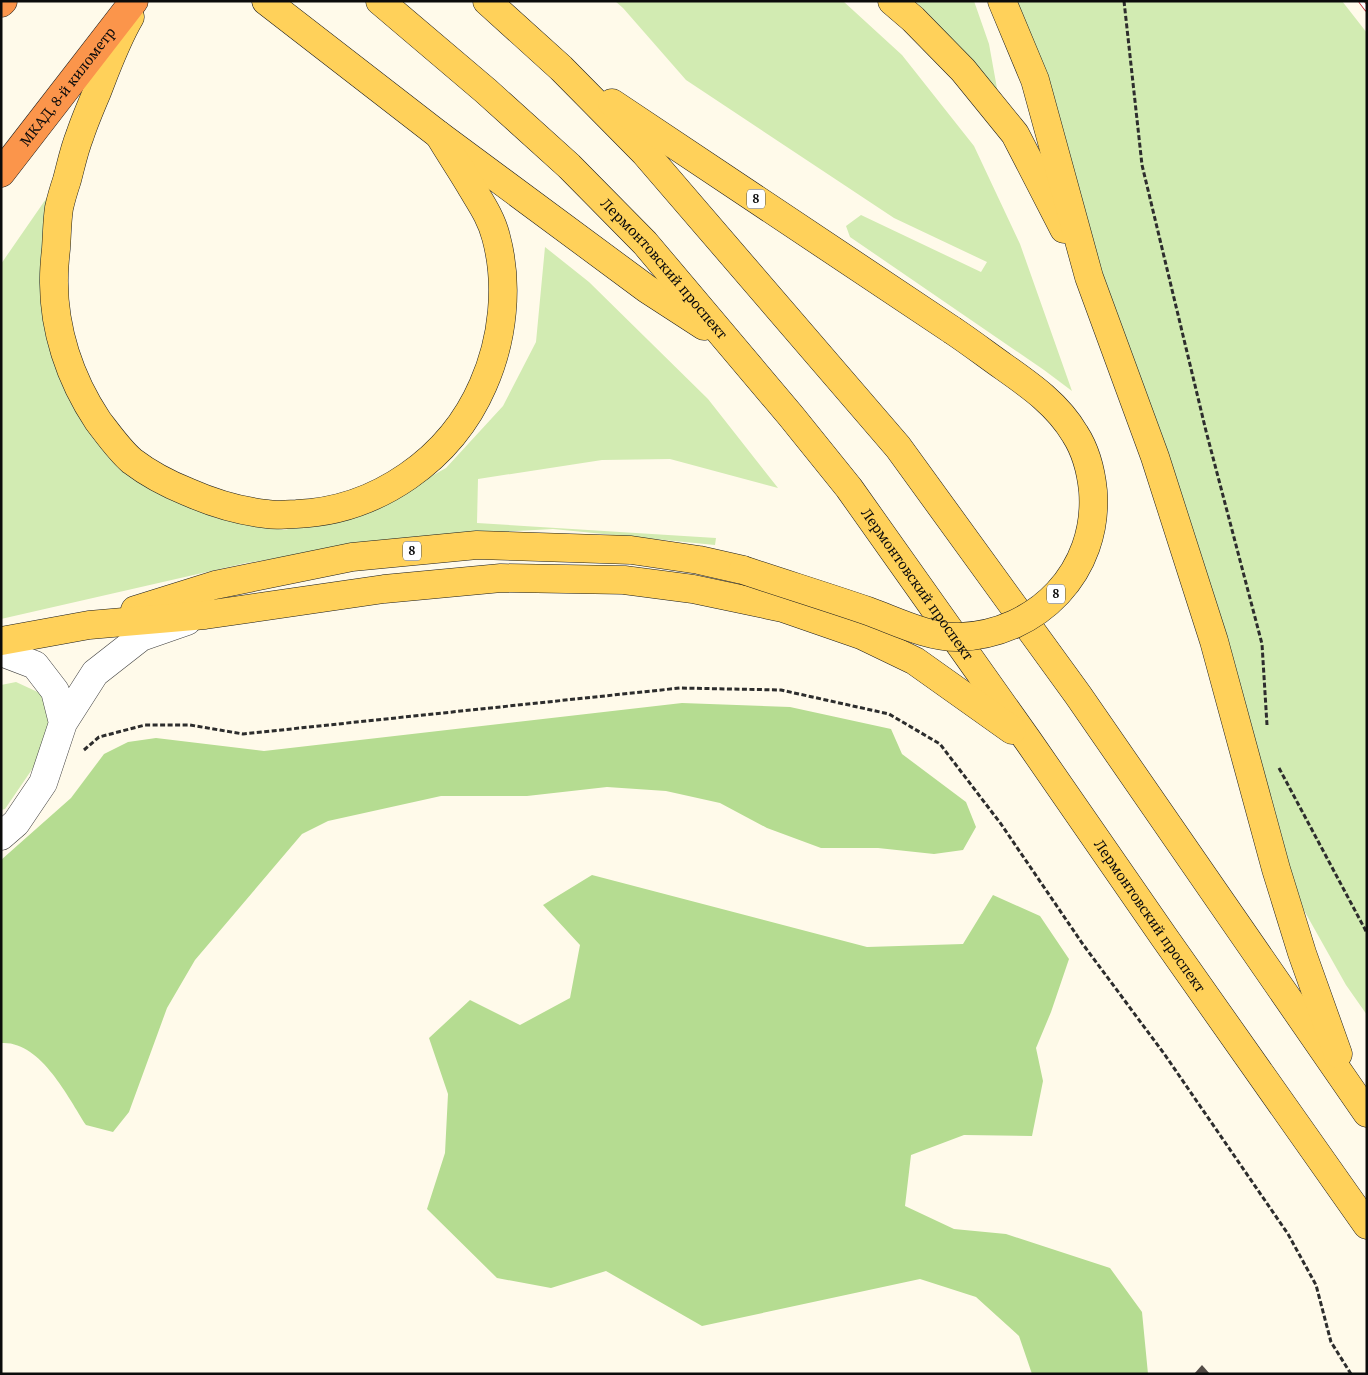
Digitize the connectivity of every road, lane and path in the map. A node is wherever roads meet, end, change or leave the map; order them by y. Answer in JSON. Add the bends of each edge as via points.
{"nodes":[{"id":1,"x":134,"y":1,"type":"edge"},
{"id":2,"x":140,"y":1,"type":"edge"},
{"id":3,"x":266,"y":1,"type":"edge"},
{"id":4,"x":486,"y":1,"type":"edge"},
{"id":5,"x":892,"y":1,"type":"edge"},
{"id":6,"x":1002,"y":1,"type":"edge"},
{"id":7,"x":1124,"y":1,"type":"edge"},
{"id":8,"x":385,"y":5,"type":"edge"},
{"id":9,"x":561,"y":68,"type":"junction"},
{"id":10,"x":439,"y":135,"type":"junction"},
{"id":11,"x":4,"y":170,"type":"edge"},
{"id":12,"x":1088,"y":277,"type":"junction"},
{"id":13,"x":731,"y":344,"type":"junction"},
{"id":14,"x":205,"y":615,"type":"junction"},
{"id":15,"x":88,"y":625,"type":"junction"},
{"id":16,"x":1,"y":640,"type":"edge"},
{"id":17,"x":1,"y":652,"type":"edge"},
{"id":18,"x":63,"y":723,"type":"junction"},
{"id":19,"x":1267,"y":729,"type":"dead end"},
{"id":20,"x":1029,"y":742,"type":"junction"},
{"id":21,"x":78,"y":755,"type":"dead end"},
{"id":22,"x":1277,"y":764,"type":"dead end"},
{"id":23,"x":1,"y":836,"type":"edge"},
{"id":24,"x":1367,"y":933,"type":"edge"},
{"id":25,"x":1350,"y":1088,"type":"junction"},
{"id":26,"x":1367,"y":1113,"type":"edge"},
{"id":27,"x":1367,"y":1226,"type":"edge"},
{"id":28,"x":1351,"y":1374,"type":"edge"}],
"edges":[{"from":1,"to":11,"type":"highway","name":"МКАД, 8-й километр"},
{"from":2,"to":10,"type":"main road","via":[[120,35],[79,137],[59,208],[54,278],[62,344],[86,403],[131,460],[162,481],[232,508],[269,515],[336,509],[369,498],[398,483],[442,448],[460,426],[476,402],[497,347],[503,280],[498,244],[489,215]]},
{"from":3,"to":10,"type":"main road"},
{"from":4,"to":9,"type":"main road"},
{"from":5,"to":12,"type":"main road","via":[[963,70],[1015,134]]},
{"from":6,"to":12,"type":"main road","via":[[1035,80]]},
{"from":7,"to":19,"type":"path","via":[[1142,165],[1206,431],[1262,644]]},
{"from":8,"to":13,"type":"main road","name":"Лермонтовский проспект","via":[[569,166],[645,243]]},
{"from":9,"to":15,"type":"main road","number":"8","bridge":true,"via":[[952,330],[1046,398],[1063,415],[1086,456],[1094,503],[1085,549],[1061,590],[1025,619],[1003,629],[957,637],[933,634],[743,570],[699,560],[631,550],[477,545],[352,557],[215,585]]},
{"from":9,"to":25,"type":"main road","via":[[646,153],[898,447],[1078,695]]},
{"from":10,"to":13,"type":"main road","via":[[646,289]]},
{"from":12,"to":25,"type":"main road","via":[[1161,475],[1214,641],[1276,869]]},
{"from":13,"to":20,"type":"main road","name":"Лермонтовский проспект","via":[[850,488]]},
{"from":14,"to":15,"type":"main road"},
{"from":14,"to":18,"type":"lane","via":[[141,637],[95,673]]},
{"from":14,"to":20,"type":"main road","via":[[384,589],[501,578],[624,580],[694,589],[783,608],[861,635],[915,661]]},
{"from":15,"to":16,"type":"main road","number":"8"},
{"from":17,"to":18,"type":"lane","via":[[35,666],[55,690]]},
{"from":18,"to":23,"type":"lane","via":[[43,783],[16,823]]},
{"from":20,"to":27,"type":"main road","name":"Лермонтовский проспект"},
{"from":21,"to":28,"type":"path","via":[[99,738],[145,725],[190,726],[243,734],[680,688],[781,690],[889,714],[940,744],[1165,1055],[1288,1234],[1316,1285],[1330,1342]]},
{"from":22,"to":24,"type":"path"},
{"from":25,"to":26,"type":"main road"}]}
